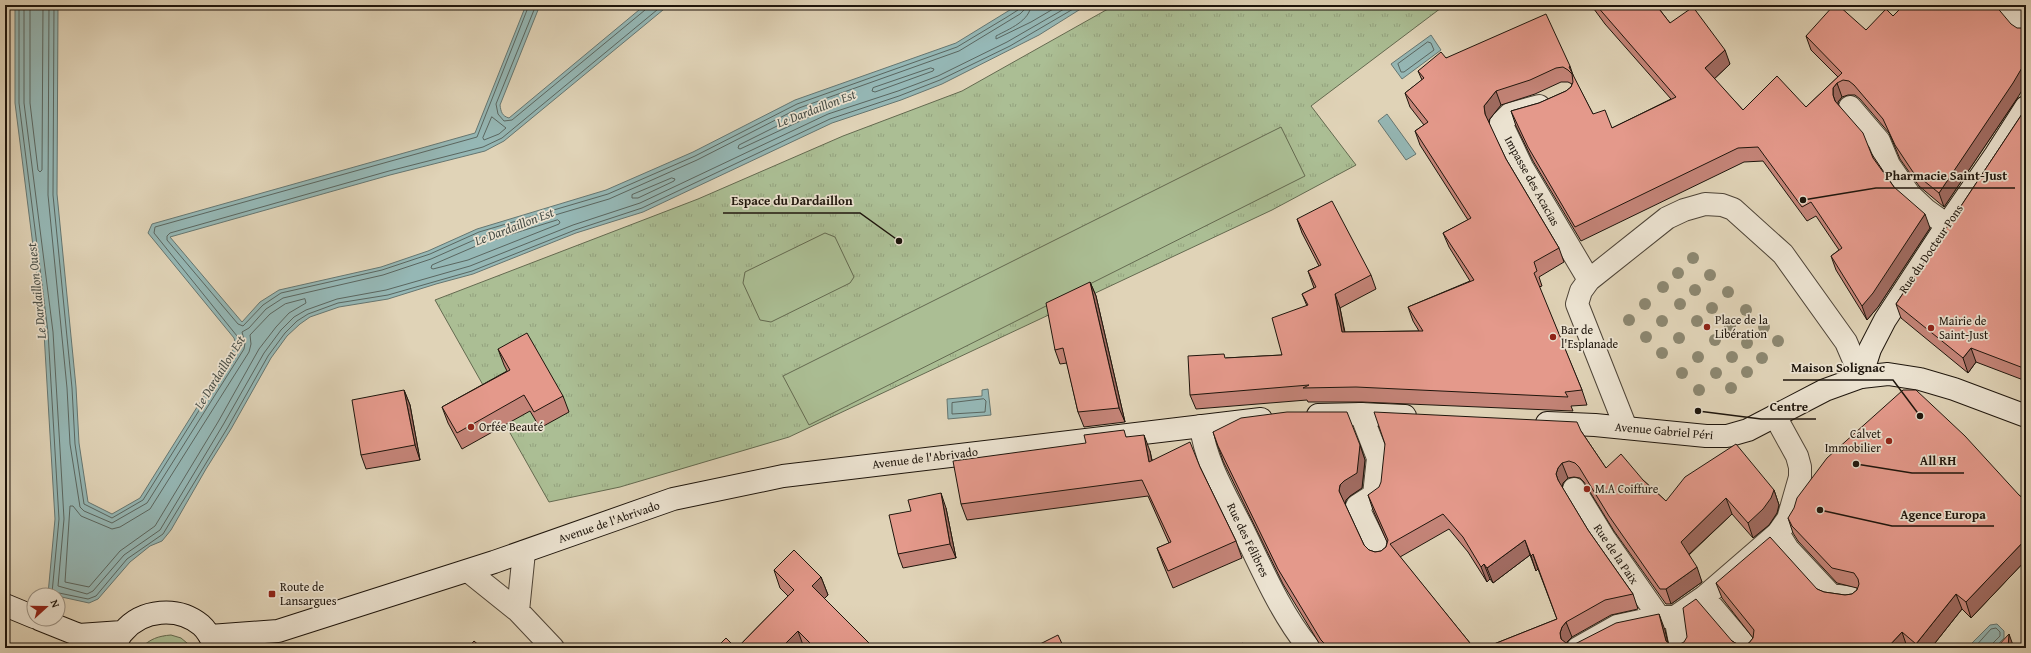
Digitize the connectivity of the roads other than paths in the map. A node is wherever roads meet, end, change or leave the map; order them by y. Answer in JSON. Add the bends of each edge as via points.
{"nodes":[{"id":1,"x":2004,"y":5,"type":"edge"},
{"id":2,"x":2026,"y":30,"type":"edge"},
{"id":3,"x":1560,"y":97,"type":"edge"},
{"id":4,"x":1850,"y":107,"type":"dead end"},
{"id":5,"x":2026,"y":107,"type":"edge"},
{"id":6,"x":1947,"y":225,"type":"junction"},
{"id":7,"x":1590,"y":280,"type":"junction"},
{"id":8,"x":1861,"y":377,"type":"junction"},
{"id":9,"x":1361,"y":414,"type":"junction"},
{"id":10,"x":1775,"y":416,"type":"junction"},
{"id":11,"x":2026,"y":416,"type":"edge"},
{"id":12,"x":1423,"y":417,"type":"edge"},
{"id":13,"x":1523,"y":421,"type":"edge"},
{"id":14,"x":1201,"y":426,"type":"junction"},
{"id":15,"x":1626,"y":428,"type":"junction"},
{"id":16,"x":1574,"y":489,"type":"dead end"},
{"id":17,"x":1778,"y":532,"type":"junction"},
{"id":18,"x":524,"y":552,"type":"junction"},
{"id":19,"x":1381,"y":555,"type":"edge"},
{"id":20,"x":468,"y":570,"type":"junction"},
{"id":21,"x":1704,"y":597,"type":"junction"},
{"id":22,"x":1852,"y":598,"type":"edge"},
{"id":23,"x":5,"y":605,"type":"edge"},
{"id":24,"x":518,"y":611,"type":"junction"},
{"id":25,"x":26,"y":614,"type":"edge"},
{"id":26,"x":1667,"y":617,"type":"junction"},
{"id":27,"x":54,"y":627,"type":"edge"},
{"id":28,"x":278,"y":630,"type":"junction"},
{"id":29,"x":118,"y":640,"type":"edge"},
{"id":30,"x":82,"y":642,"type":"edge"},
{"id":31,"x":213,"y":642,"type":"edge"},
{"id":32,"x":257,"y":648,"type":"edge"},
{"id":33,"x":554,"y":648,"type":"edge"},
{"id":34,"x":1309,"y":648,"type":"edge"},
{"id":35,"x":1578,"y":648,"type":"edge"},
{"id":36,"x":1681,"y":648,"type":"edge"},
{"id":37,"x":1747,"y":648,"type":"edge"}],
"edges":[{"from":1,"to":2,"type":"street"},
{"from":3,"to":7,"type":"street","name":"Impasse des Acacias","via":[[1510,114],[1501,122],[1522,167]]},
{"from":4,"to":6,"type":"street","via":[[1879,141],[1889,165],[1909,194]]},
{"from":5,"to":6,"type":"street","name":"Rue du Docteur Pons"},
{"from":6,"to":8,"type":"street","name":"Rue du Docteur Pons","via":[[1885,320],[1870,349]]},
{"from":7,"to":8,"type":"street","via":[[1666,218],[1705,204],[1722,204],[1733,209],[1783,254],[1846,342]]},
{"from":7,"to":15,"type":"street","via":[[1581,291],[1577,304]]},
{"from":8,"to":10,"type":"street","name":"Avenue Gabriel Péri","via":[[1825,390]]},
{"from":8,"to":11,"type":"street","name":"Avenue Gabriel Péri","via":[[1888,374],[1920,379]]},
{"from":9,"to":12,"type":"street","name":"Avenue de l'Abrivado"},
{"from":9,"to":14,"type":"street","name":"Avenue de l'Abrivado","via":[[1292,416]]},
{"from":9,"to":19,"type":"street","via":[[1378,458],[1374,495],[1357,506]]},
{"from":10,"to":15,"type":"street","name":"Avenue Gabriel Péri","via":[[1748,430],[1727,436]]},
{"from":10,"to":17,"type":"street","via":[[1797,456],[1800,467],[1800,477],[1788,519]]},
{"from":13,"to":15,"type":"street","name":"Avenue Gabriel Péri"},
{"from":14,"to":18,"type":"street","name":"Avenue de l'Abrivado","via":[[783,476],[672,499]]},
{"from":14,"to":34,"type":"street","name":"Rue des Félibres","via":[[1203,444],[1230,504],[1278,601]]},
{"from":16,"to":26,"type":"street","name":"Rue de la Paix","via":[[1604,538]]},
{"from":17,"to":21,"type":"street"},
{"from":17,"to":22,"type":"street","via":[[1788,549],[1831,595]]},
{"from":18,"to":20,"type":"street","name":"Avenue de l'Abrivado"},
{"from":18,"to":24,"type":"street"},
{"from":20,"to":24,"type":"street"},
{"from":20,"to":28,"type":"street","name":"Avenue de l'Abrivado"},
{"from":21,"to":26,"type":"street"},
{"from":21,"to":37,"type":"street"},
{"from":23,"to":25,"type":"street"},
{"from":24,"to":33,"type":"street"},
{"from":26,"to":35,"type":"street","via":[[1617,626]]},
{"from":26,"to":36,"type":"street"},
{"from":27,"to":30,"type":"street"},
{"from":28,"to":31,"type":"street","name":"Avenue de l'Abrivado"},
{"from":28,"to":32,"type":"street","name":"Avenue de l'Abrivado"},
{"from":29,"to":30,"type":"street"},
{"from":29,"to":31,"type":"street","via":[[136,620],[153,613],[171,612],[201,625]]}]}
